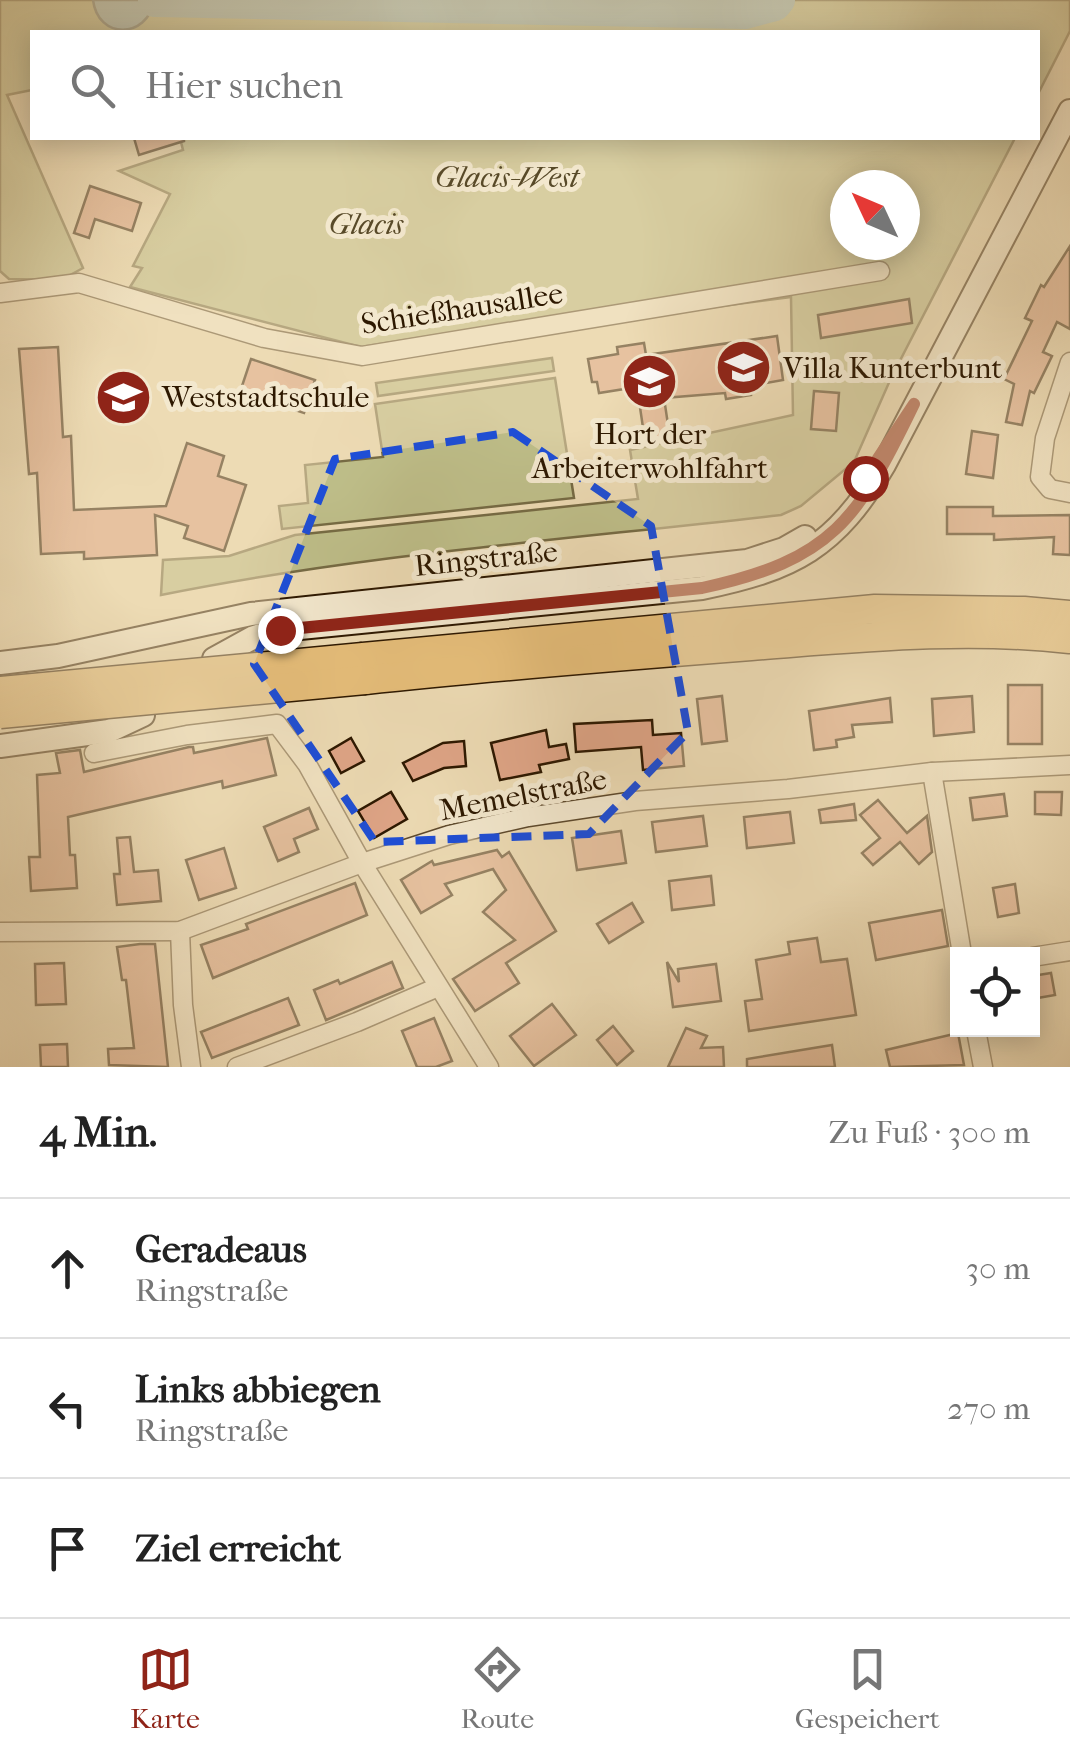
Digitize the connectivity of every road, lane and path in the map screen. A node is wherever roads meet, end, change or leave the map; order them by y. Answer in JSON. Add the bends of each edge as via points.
{"nodes":[{"id":1,"x":1070,"y":111,"type":"edge"},
{"id":2,"x":880,"y":270,"type":"dead end"},
{"id":3,"x":0,"y":293,"type":"edge"},
{"id":4,"x":1070,"y":362,"type":"edge"},
{"id":5,"x":914,"y":404,"type":"junction"},
{"id":6,"x":1070,"y":493,"type":"edge"},
{"id":7,"x":1070,"y":615,"type":"edge"},
{"id":8,"x":1070,"y":639,"type":"edge"},
{"id":9,"x":214,"y":659,"type":"dead end"},
{"id":10,"x":0,"y":662,"type":"edge"},
{"id":11,"x":364,"y":669,"type":"junction"},
{"id":12,"x":0,"y":691,"type":"edge"},
{"id":13,"x":0,"y":714,"type":"edge"},
{"id":14,"x":143,"y":715,"type":"dead end"},
{"id":15,"x":0,"y":746,"type":"edge"},
{"id":16,"x":94,"y":753,"type":"dead end"},
{"id":17,"x":1070,"y":764,"type":"edge"},
{"id":18,"x":932,"y":772,"type":"junction"},
{"id":19,"x":362,"y":863,"type":"junction"},
{"id":20,"x":180,"y":931,"type":"junction"},
{"id":21,"x":0,"y":932,"type":"edge"},
{"id":22,"x":961,"y":947,"type":"edge"},
{"id":23,"x":1070,"y":951,"type":"edge"},
{"id":24,"x":1040,"y":956,"type":"edge"},
{"id":25,"x":438,"y":987,"type":"junction"},
{"id":26,"x":977,"y":1037,"type":"edge"},
{"id":27,"x":191,"y":1067,"type":"edge"},
{"id":28,"x":237,"y":1067,"type":"edge"},
{"id":29,"x":489,"y":1067,"type":"edge"},
{"id":30,"x":983,"y":1067,"type":"edge"}],
"edges":[{"from":1,"to":5,"type":"main road","name":"Ringstraße"},
{"from":2,"to":3,"type":"street","name":"Schießhausallee","via":[[362,356],[264,338],[79,283]]},
{"from":4,"to":6,"type":"street","via":[[1044,438],[1040,477],[1044,486]]},
{"from":5,"to":9,"type":"main road","name":"Ringstraße","via":[[863,499],[836,530],[786,565],[702,588],[280,630]]},
{"from":5,"to":10,"type":"main road","name":"Ringstraße","via":[[865,478],[828,518],[799,542],[747,561],[251,614],[58,656]]},
{"from":7,"to":11,"type":"highway","via":[[876,609]]},
{"from":8,"to":11,"type":"highway","via":[[890,635]]},
{"from":11,"to":12,"type":"highway","bridge":true},
{"from":11,"to":13,"type":"highway","bridge":true},
{"from":14,"to":15,"type":"main road","via":[[109,731]]},
{"from":16,"to":19,"type":"street","via":[[278,724]]},
{"from":17,"to":18,"type":"street","name":"Memelstraße"},
{"from":18,"to":19,"type":"street","name":"Memelstraße","via":[[528,817]]},
{"from":18,"to":22,"type":"street"},
{"from":19,"to":20,"type":"street","name":"Memelstraße"},
{"from":19,"to":25,"type":"street"},
{"from":20,"to":21,"type":"street","name":"Memelstraße"},
{"from":20,"to":27,"type":"street"},
{"from":23,"to":24,"type":"street"},
{"from":25,"to":28,"type":"street"},
{"from":25,"to":29,"type":"street"},
{"from":26,"to":30,"type":"street"}]}
